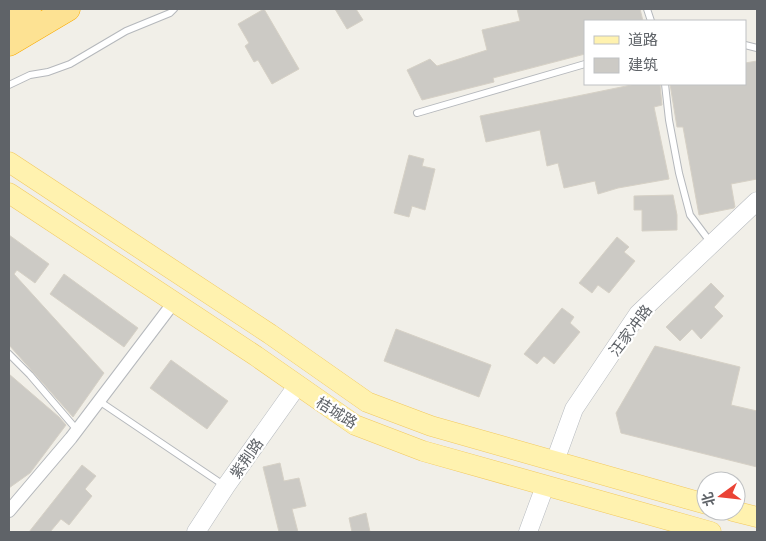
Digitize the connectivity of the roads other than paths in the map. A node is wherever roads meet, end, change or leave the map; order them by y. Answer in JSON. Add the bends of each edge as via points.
{"nodes":[{"id":1,"x":68,"y":9,"type":"edge"},
{"id":2,"x":174,"y":9,"type":"edge"},
{"id":3,"x":25,"y":17,"type":"edge"},
{"id":4,"x":9,"y":44,"type":"edge"},
{"id":5,"x":584,"y":64,"type":"edge"},
{"id":6,"x":9,"y":85,"type":"edge"},
{"id":7,"x":665,"y":85,"type":"edge"},
{"id":8,"x":416,"y":113,"type":"dead end"},
{"id":9,"x":9,"y":162,"type":"edge"},
{"id":10,"x":9,"y":193,"type":"edge"},
{"id":11,"x":757,"y":201,"type":"edge"},
{"id":12,"x":711,"y":244,"type":"junction"},
{"id":13,"x":174,"y":302,"type":"junction"},
{"id":14,"x":9,"y":354,"type":"edge"},
{"id":15,"x":297,"y":386,"type":"junction"},
{"id":16,"x":99,"y":401,"type":"junction"},
{"id":17,"x":77,"y":430,"type":"junction"},
{"id":18,"x":555,"y":461,"type":"junction"},
{"id":19,"x":226,"y":486,"type":"junction"},
{"id":20,"x":545,"y":486,"type":"junction"},
{"id":21,"x":696,"y":501,"type":"edge"},
{"id":22,"x":9,"y":511,"type":"edge"},
{"id":23,"x":196,"y":532,"type":"edge"},
{"id":24,"x":528,"y":532,"type":"edge"},
{"id":25,"x":711,"y":532,"type":"edge"}],
"edges":[{"from":1,"to":3,"type":"highway"},
{"from":2,"to":6,"type":"lane","via":[[126,31],[70,64],[30,75]]},
{"from":3,"to":4,"type":"highway"},
{"from":5,"to":8,"type":"lane"},
{"from":7,"to":12,"type":"lane","via":[[679,173],[690,215]]},
{"from":9,"to":18,"type":"main road","name":"桔城路","via":[[367,402],[431,426]]},
{"from":10,"to":13,"type":"main road","name":"桔城路"},
{"from":11,"to":12,"type":"street","name":"汪家冲路"},
{"from":12,"to":18,"type":"street","name":"汪家冲路","via":[[638,314],[574,409]]},
{"from":13,"to":15,"type":"main road","name":"桔城路"},
{"from":13,"to":16,"type":"street"},
{"from":14,"to":17,"type":"lane"},
{"from":15,"to":19,"type":"street","name":"紫荆路"},
{"from":15,"to":20,"type":"main road","name":"桔城路","via":[[355,425],[423,451]]},
{"from":16,"to":17,"type":"street"},
{"from":16,"to":19,"type":"lane"},
{"from":17,"to":22,"type":"street"},
{"from":18,"to":21,"type":"main road","name":"桔城路"},
{"from":19,"to":23,"type":"street","name":"紫荆路"},
{"from":20,"to":24,"type":"street"},
{"from":20,"to":25,"type":"main road","name":"桔城路"}]}
